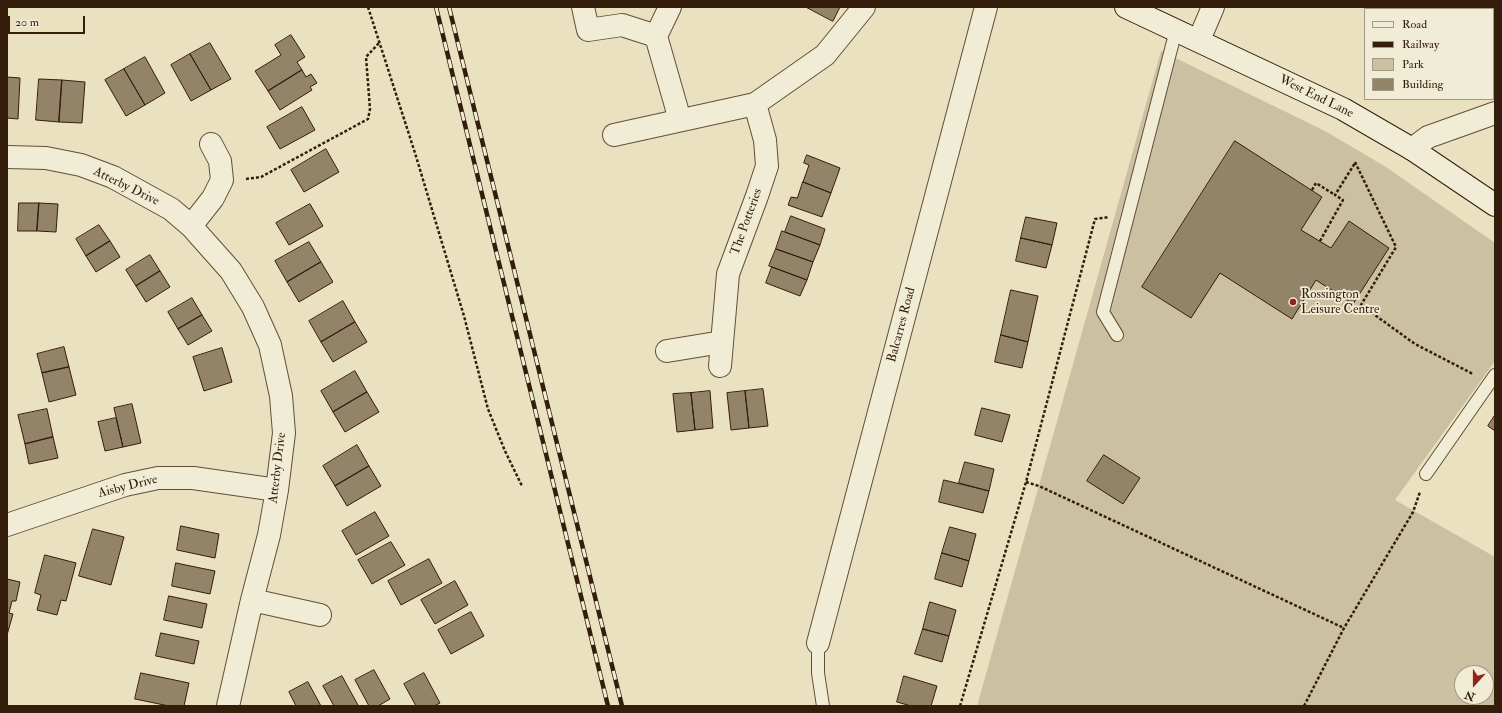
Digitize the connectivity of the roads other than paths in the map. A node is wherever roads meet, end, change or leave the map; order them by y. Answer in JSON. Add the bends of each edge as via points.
{"nodes":[{"id":1,"x":582,"y":7,"type":"edge"},
{"id":2,"x":670,"y":7,"type":"edge"},
{"id":3,"x":864,"y":7,"type":"edge"},
{"id":4,"x":986,"y":7,"type":"edge"},
{"id":5,"x":1126,"y":7,"type":"edge"},
{"id":6,"x":1213,"y":7,"type":"edge"},
{"id":7,"x":1176,"y":30,"type":"junction"},
{"id":8,"x":656,"y":36,"type":"junction"},
{"id":9,"x":1199,"y":40,"type":"junction"},
{"id":10,"x":755,"y":104,"type":"junction"},
{"id":11,"x":1495,"y":113,"type":"edge"},
{"id":12,"x":680,"y":120,"type":"junction"},
{"id":13,"x":614,"y":135,"type":"dead end"},
{"id":14,"x":211,"y":144,"type":"dead end"},
{"id":15,"x":1412,"y":149,"type":"junction"},
{"id":16,"x":7,"y":157,"type":"edge"},
{"id":17,"x":1495,"y":205,"type":"edge"},
{"id":18,"x":191,"y":226,"type":"junction"},
{"id":19,"x":1117,"y":335,"type":"dead end"},
{"id":20,"x":722,"y":342,"type":"junction"},
{"id":21,"x":667,"y":351,"type":"dead end"},
{"id":22,"x":720,"y":366,"type":"dead end"},
{"id":23,"x":1492,"y":379,"type":"edge"},
{"id":24,"x":1426,"y":474,"type":"road end"},
{"id":25,"x":277,"y":490,"type":"junction"},
{"id":26,"x":7,"y":525,"type":"edge"},
{"id":27,"x":252,"y":600,"type":"junction"},
{"id":28,"x":320,"y":615,"type":"dead end"},
{"id":29,"x":818,"y":643,"type":"joint"},
{"id":30,"x":228,"y":706,"type":"edge"},
{"id":31,"x":823,"y":706,"type":"edge"}],
"edges":[{"from":1,"to":8,"type":"street","via":[[588,30],[622,25]]},
{"from":2,"to":8,"type":"street"},
{"from":3,"to":10,"type":"street","via":[[825,55]]},
{"from":4,"to":29,"type":"street","name":"Balcarres Road"},
{"from":5,"to":7,"type":"street","name":"West End Lane"},
{"from":6,"to":9,"type":"street"},
{"from":7,"to":9,"type":"street","name":"West End Lane"},
{"from":7,"to":19,"type":"lane","via":[[1103,312]]},
{"from":8,"to":12,"type":"street"},
{"from":9,"to":15,"type":"street","name":"West End Lane","via":[[1343,109]]},
{"from":10,"to":12,"type":"street"},
{"from":10,"to":20,"type":"street","name":"The Potteries","via":[[765,140],[767,166],[728,274]]},
{"from":11,"to":15,"type":"street","via":[[1428,137]]},
{"from":12,"to":13,"type":"street"},
{"from":14,"to":18,"type":"street","via":[[220,161],[222,180],[214,198]]},
{"from":15,"to":17,"type":"street","name":"West End Lane"},
{"from":16,"to":18,"type":"street","name":"Atterby Drive","via":[[46,158],[81,165],[113,177],[171,209]]},
{"from":18,"to":25,"type":"street","name":"Atterby Drive","via":[[231,271],[253,307],[270,345],[281,396],[284,434]]},
{"from":20,"to":21,"type":"street"},
{"from":20,"to":22,"type":"street","name":"The Potteries"},
{"from":23,"to":24,"type":"lane"},
{"from":25,"to":26,"type":"street","name":"Aisby Drive","via":[[193,478],[158,478],[125,485]]},
{"from":25,"to":27,"type":"street","name":"Atterby Drive","via":[[269,535]]},
{"from":27,"to":28,"type":"street"},
{"from":27,"to":30,"type":"street","name":"Atterby Drive"},
{"from":29,"to":31,"type":"lane","via":[[818,673]]}]}
